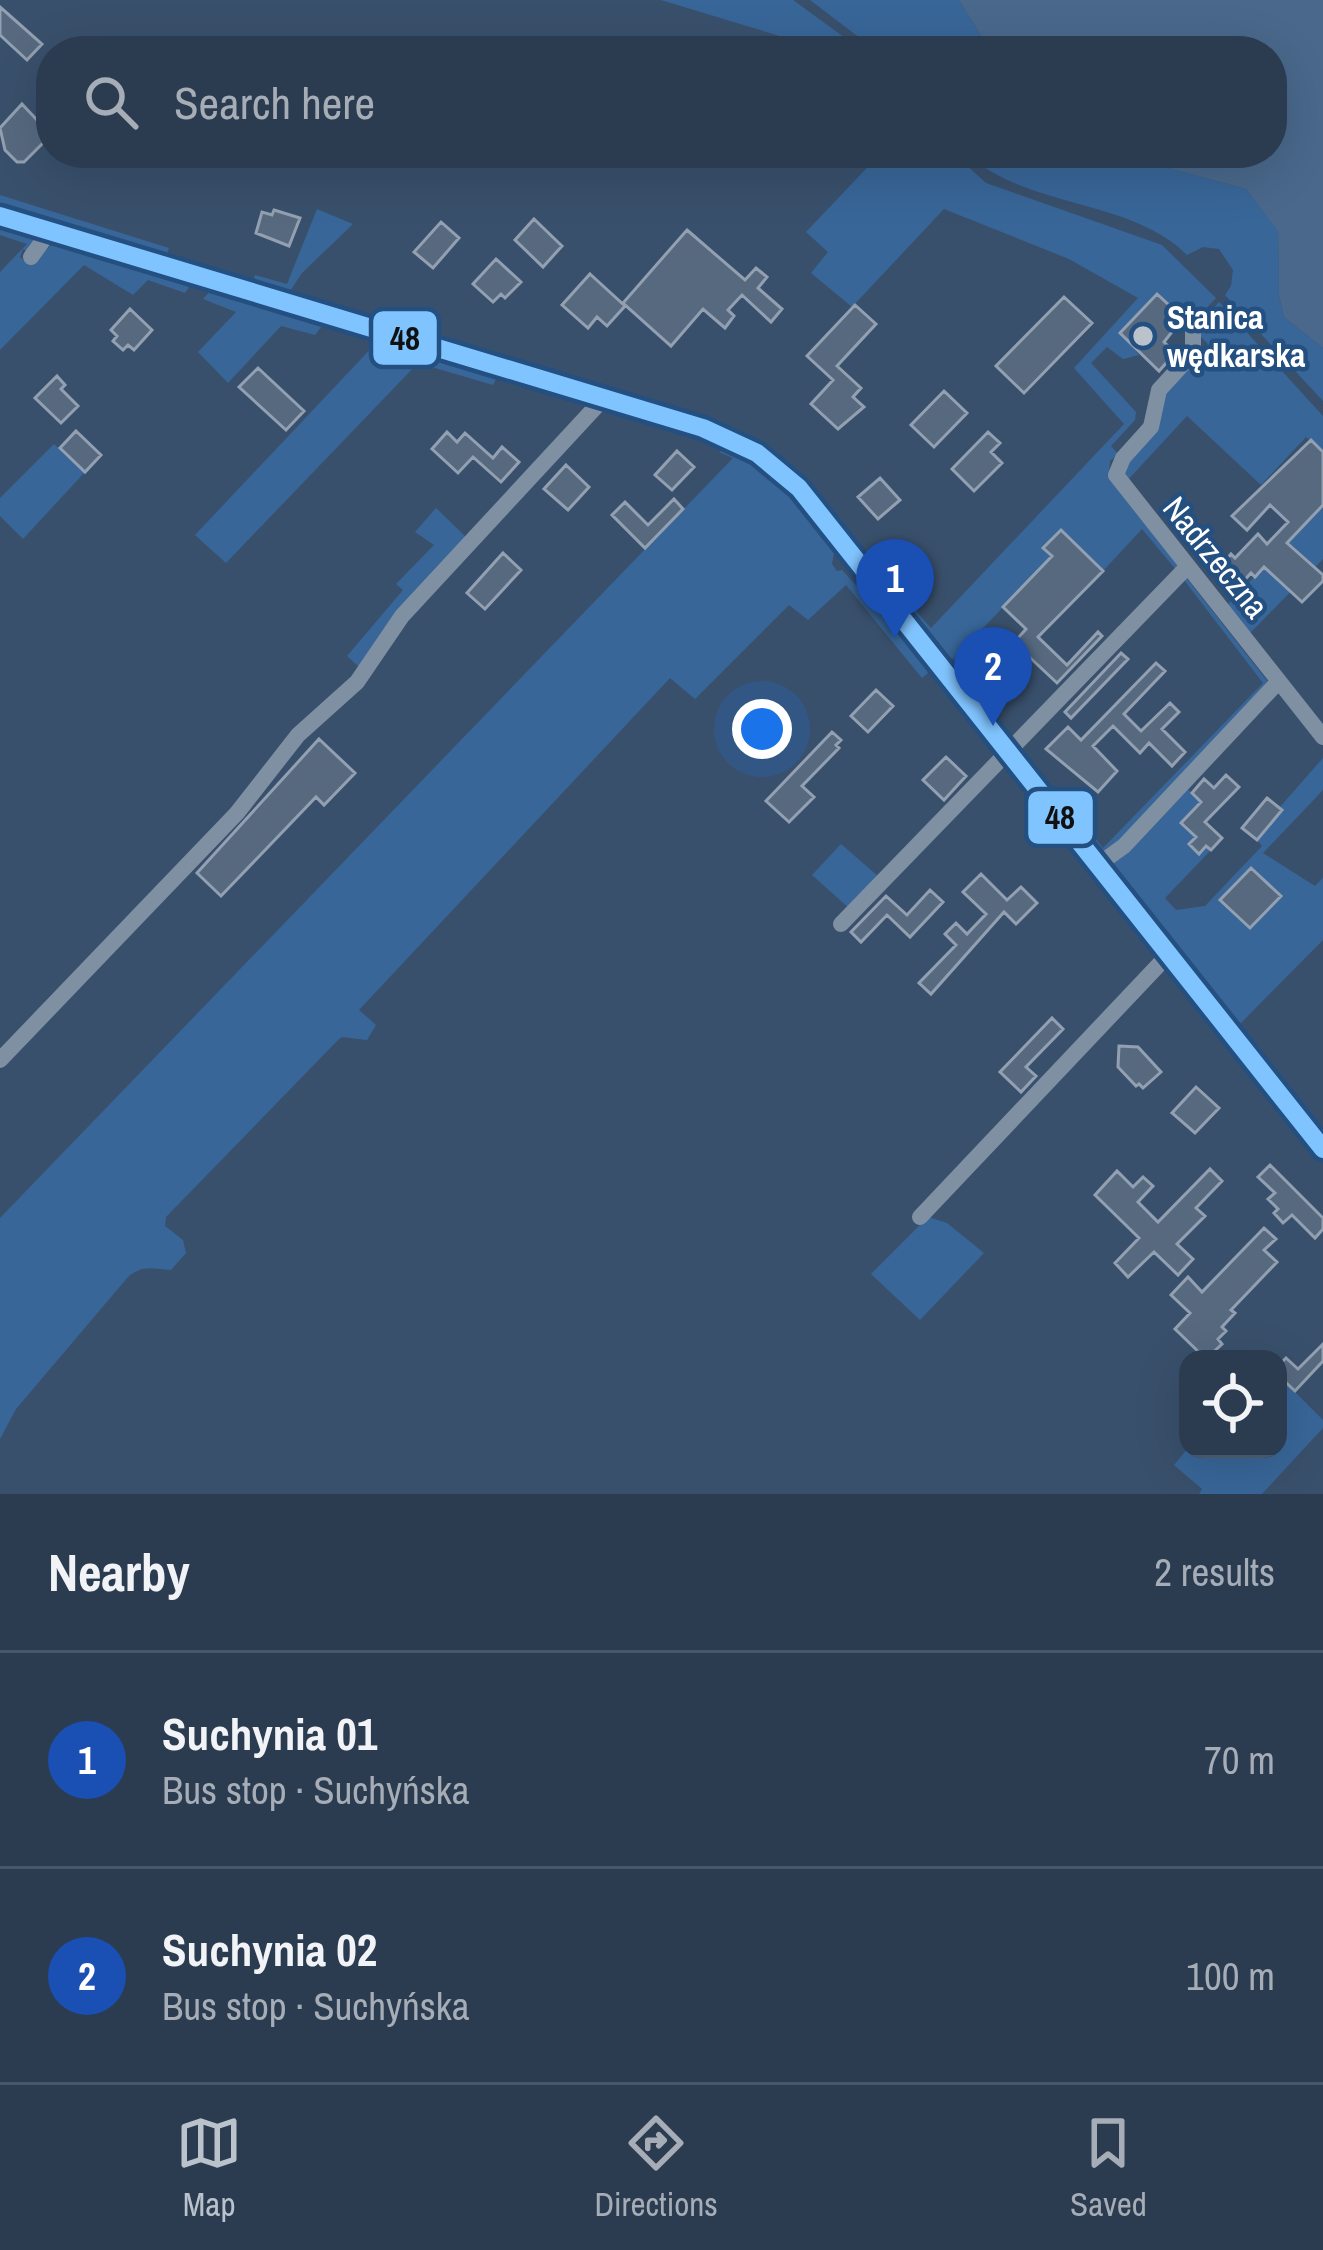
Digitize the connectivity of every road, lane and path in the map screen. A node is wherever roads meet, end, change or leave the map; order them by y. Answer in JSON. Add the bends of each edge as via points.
{"nodes":[{"id":1,"x":0,"y":216,"type":"edge"},
{"id":2,"x":50,"y":231,"type":"junction"},
{"id":3,"x":31,"y":256,"type":"dead end"},
{"id":4,"x":1193,"y":326,"type":"dead end"},
{"id":5,"x":604,"y":398,"type":"junction"},
{"id":6,"x":1187,"y":567,"type":"junction"},
{"id":7,"x":1278,"y":682,"type":"junction"},
{"id":8,"x":1323,"y":737,"type":"edge"},
{"id":9,"x":1008,"y":751,"type":"junction"},
{"id":10,"x":1099,"y":864,"type":"junction"},
{"id":11,"x":841,"y":924,"type":"dead end"},
{"id":12,"x":1168,"y":954,"type":"junction"},
{"id":13,"x":0,"y":1060,"type":"edge"},
{"id":14,"x":1323,"y":1149,"type":"edge"},
{"id":15,"x":920,"y":1217,"type":"dead end"}],
"edges":[{"from":1,"to":2,"type":"street"},
{"from":2,"to":3,"type":"street"},
{"from":2,"to":5,"type":"street"},
{"from":4,"to":6,"type":"street","name":"Nadrzeczna","via":[[1193,353],[1160,390],[1151,428],[1116,475]]},
{"from":5,"to":9,"type":"street","via":[[703,428],[769,460]]},
{"from":5,"to":13,"type":"street","via":[[402,616],[357,682],[298,735],[237,812]]},
{"from":6,"to":7,"type":"street","name":"Nadrzeczna"},
{"from":6,"to":9,"type":"street"},
{"from":7,"to":8,"type":"street","name":"Nadrzeczna"},
{"from":7,"to":10,"type":"street"},
{"from":9,"to":10,"type":"street"},
{"from":9,"to":11,"type":"street"},
{"from":10,"to":12,"type":"street"},
{"from":12,"to":14,"type":"street"},
{"from":12,"to":15,"type":"street"}]}
